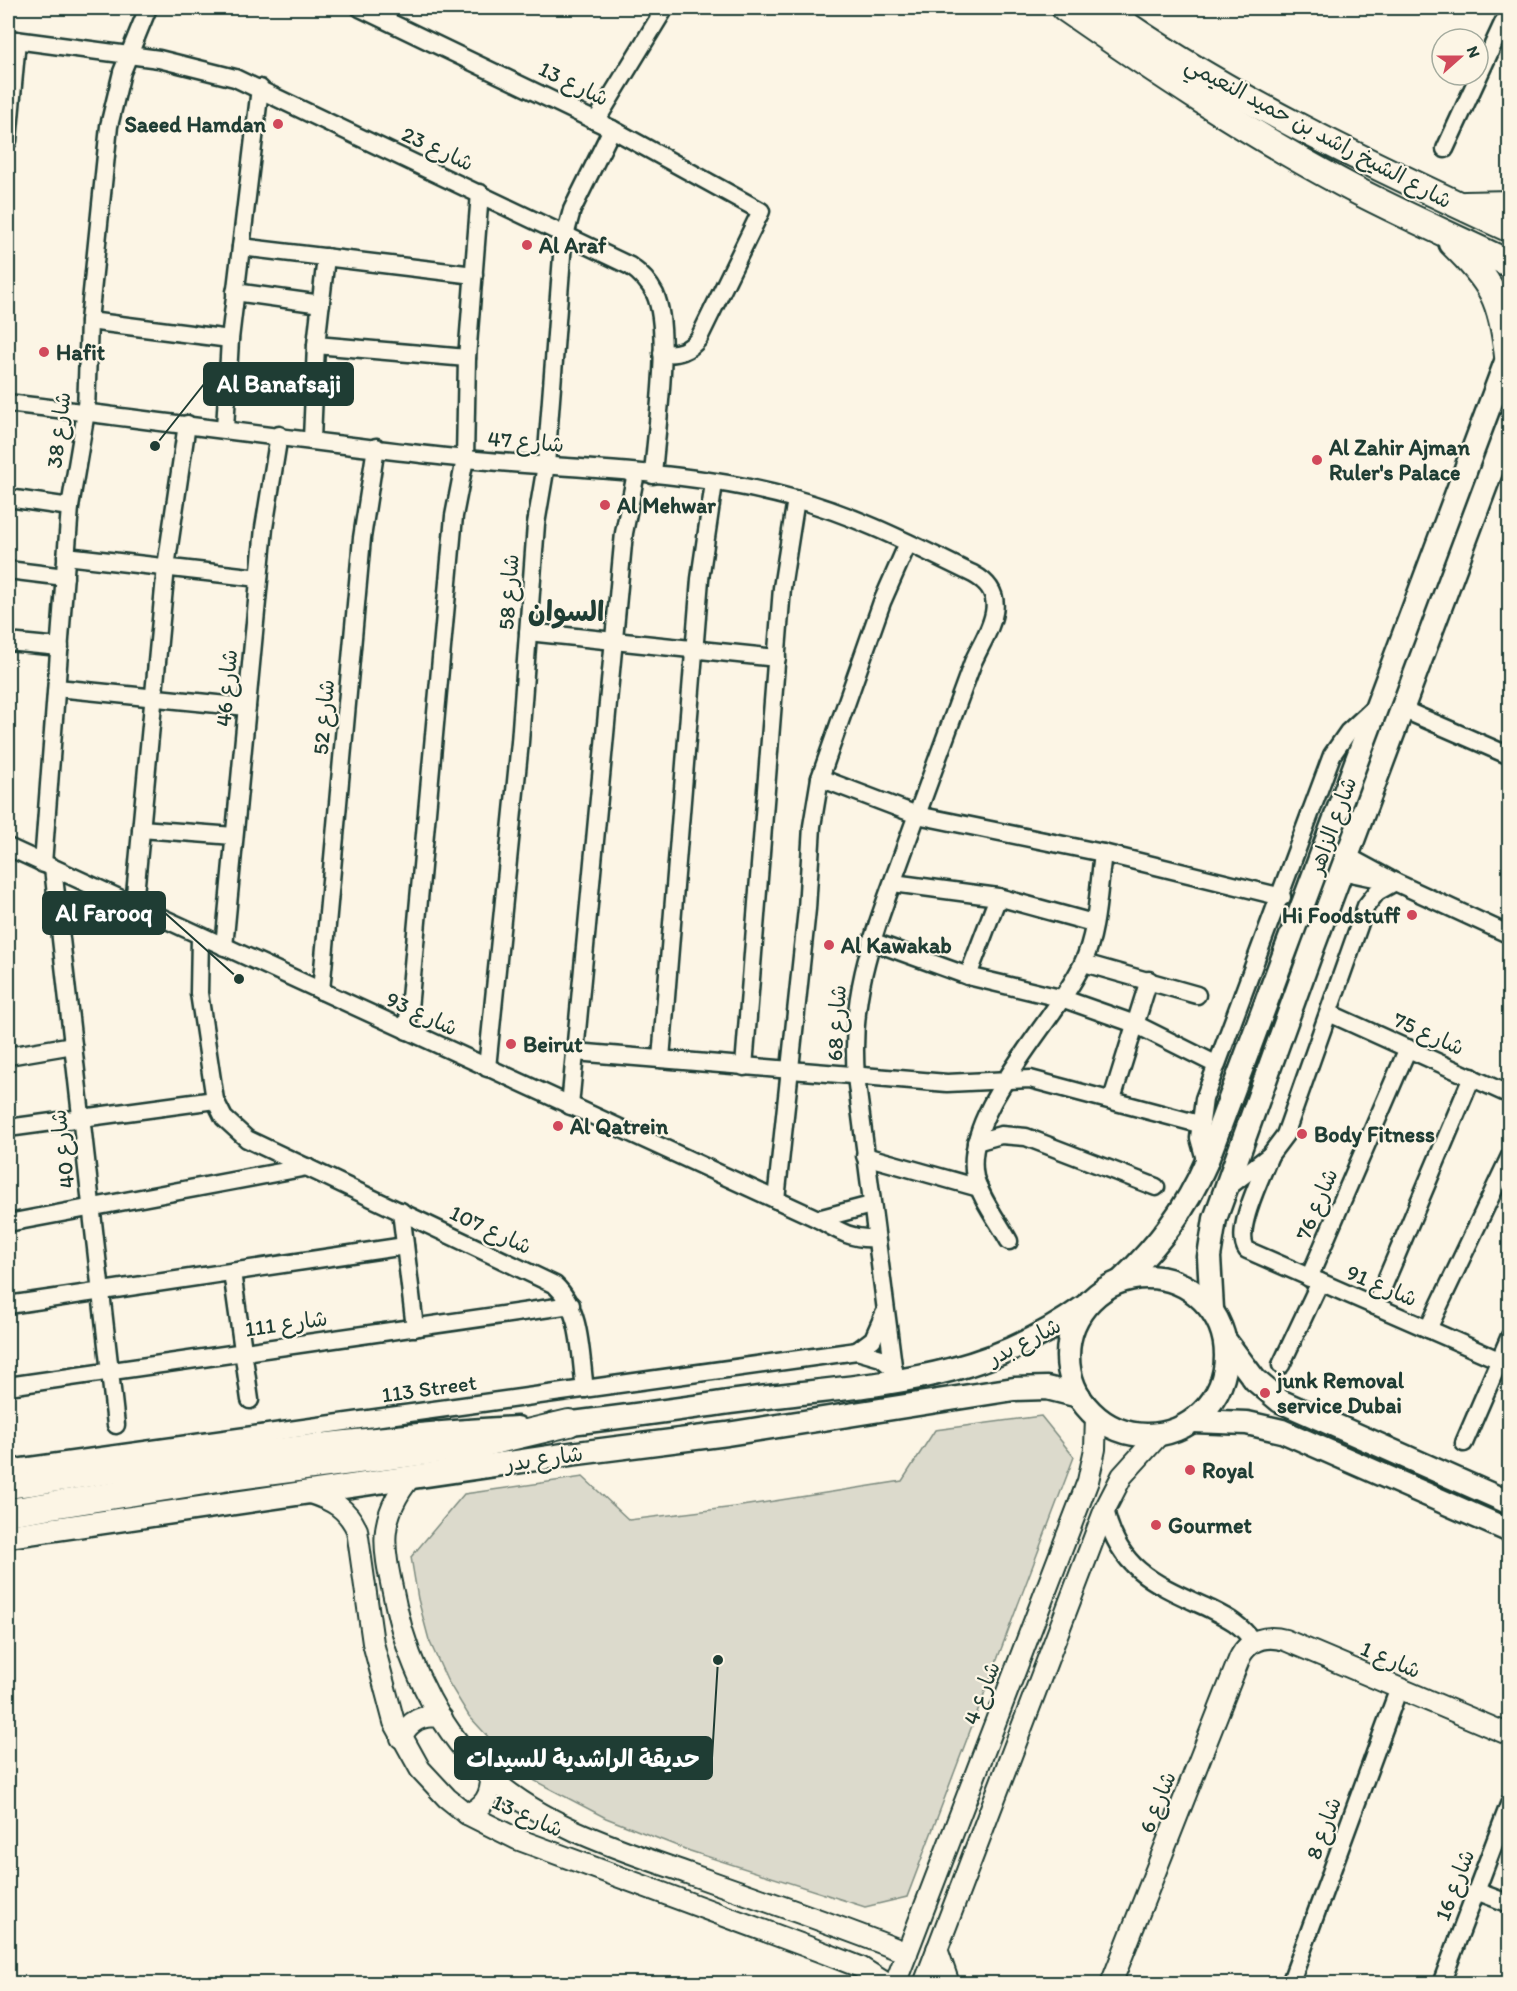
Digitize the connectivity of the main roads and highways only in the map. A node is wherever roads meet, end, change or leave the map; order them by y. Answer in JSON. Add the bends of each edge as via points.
{"nodes":[{"id":1,"x":1065,"y":8,"type":"edge"},
{"id":2,"x":1102,"y":8,"type":"edge"},
{"id":3,"x":1509,"y":204,"type":"edge"},
{"id":4,"x":1458,"y":205,"type":"junction"},
{"id":5,"x":1436,"y":229,"type":"junction"},
{"id":6,"x":1509,"y":229,"type":"edge"},
{"id":7,"x":1509,"y":264,"type":"edge"},
{"id":8,"x":1509,"y":354,"type":"edge"},
{"id":9,"x":1507,"y":432,"type":"edge"},
{"id":10,"x":1412,"y":609,"type":"junction"},
{"id":11,"x":1426,"y":644,"type":"junction"},
{"id":12,"x":1290,"y":939,"type":"junction"},
{"id":13,"x":1301,"y":980,"type":"junction"},
{"id":14,"x":1122,"y":1280,"type":"junction"},
{"id":15,"x":1084,"y":1307,"type":"junction"},
{"id":16,"x":1212,"y":1310,"type":"junction"},
{"id":17,"x":1225,"y":1340,"type":"junction"},
{"id":18,"x":1079,"y":1396,"type":"junction"},
{"id":19,"x":1193,"y":1421,"type":"junction"},
{"id":20,"x":568,"y":1423,"type":"junction"},
{"id":21,"x":8,"y":1487,"type":"edge"},
{"id":22,"x":1509,"y":1503,"type":"edge"},
{"id":23,"x":8,"y":1512,"type":"edge"},
{"id":24,"x":1509,"y":1531,"type":"edge"},
{"id":25,"x":8,"y":1536,"type":"edge"}],
"edges":[{"from":1,"to":5,"type":"main road","name":"شارع الشيخ راشد بن حميد النعيمي","via":[[1256,134],[1340,182]]},
{"from":2,"to":4,"type":"main road","name":"شارع الشيخ راشد بن حميد النعيمي","via":[[1172,55],[1260,106]]},
{"from":3,"to":4,"type":"main road"},
{"from":4,"to":6,"type":"main road","name":"شارع الشيخ راشد بن حميد النعيمي"},
{"from":5,"to":7,"type":"main road","name":"شارع الشيخ راشد بن حميد النعيمي"},
{"from":5,"to":8,"type":"main road","via":[[1487,281],[1502,312]]},
{"from":8,"to":10,"type":"main road","name":"شارع الزاهر"},
{"from":9,"to":11,"type":"main road","name":"شارع الزاهر"},
{"from":10,"to":11,"type":"main road","via":[[1422,610],[1427,618]]},
{"from":10,"to":12,"type":"main road","name":"شارع الزاهر"},
{"from":11,"to":13,"type":"main road","name":"شارع الزاهر"},
{"from":12,"to":13,"type":"main road","via":[[1287,969],[1292,978]]},
{"from":12,"to":14,"type":"main road","name":"شارع الزاهر","via":[[1206,1163],[1178,1217]]},
{"from":13,"to":16,"type":"main road","name":"شارع الزاهر","via":[[1211,1238],[1208,1276]]},
{"from":14,"to":15,"type":"main road","via":[[1101,1291]]},
{"from":14,"to":16,"type":"main road","via":[[1139,1276],[1174,1281],[1188,1287]]},
{"from":15,"to":18,"type":"main road","via":[[1068,1349],[1070,1374]]},
{"from":15,"to":20,"type":"main road","name":"شارع بدر","via":[[1046,1333],[961,1369],[894,1375]]},
{"from":16,"to":17,"type":"main road"},
{"from":17,"to":19,"type":"main road","via":[[1223,1378],[1216,1395]]},
{"from":17,"to":22,"type":"main road","via":[[1255,1380],[1280,1401]]},
{"from":18,"to":19,"type":"main road","via":[[1096,1416],[1119,1430],[1139,1435],[1159,1434]]},
{"from":18,"to":25,"type":"main road","name":"شارع بدر","via":[[1047,1388],[1014,1389],[727,1434]]},
{"from":19,"to":24,"type":"main road","via":[[1247,1423],[1282,1431]]},
{"from":20,"to":21,"type":"main road","name":"شارع بدر","via":[[345,1441]]},
{"from":20,"to":23,"type":"main road","name":"شارع بدر","via":[[480,1444]]}]}
